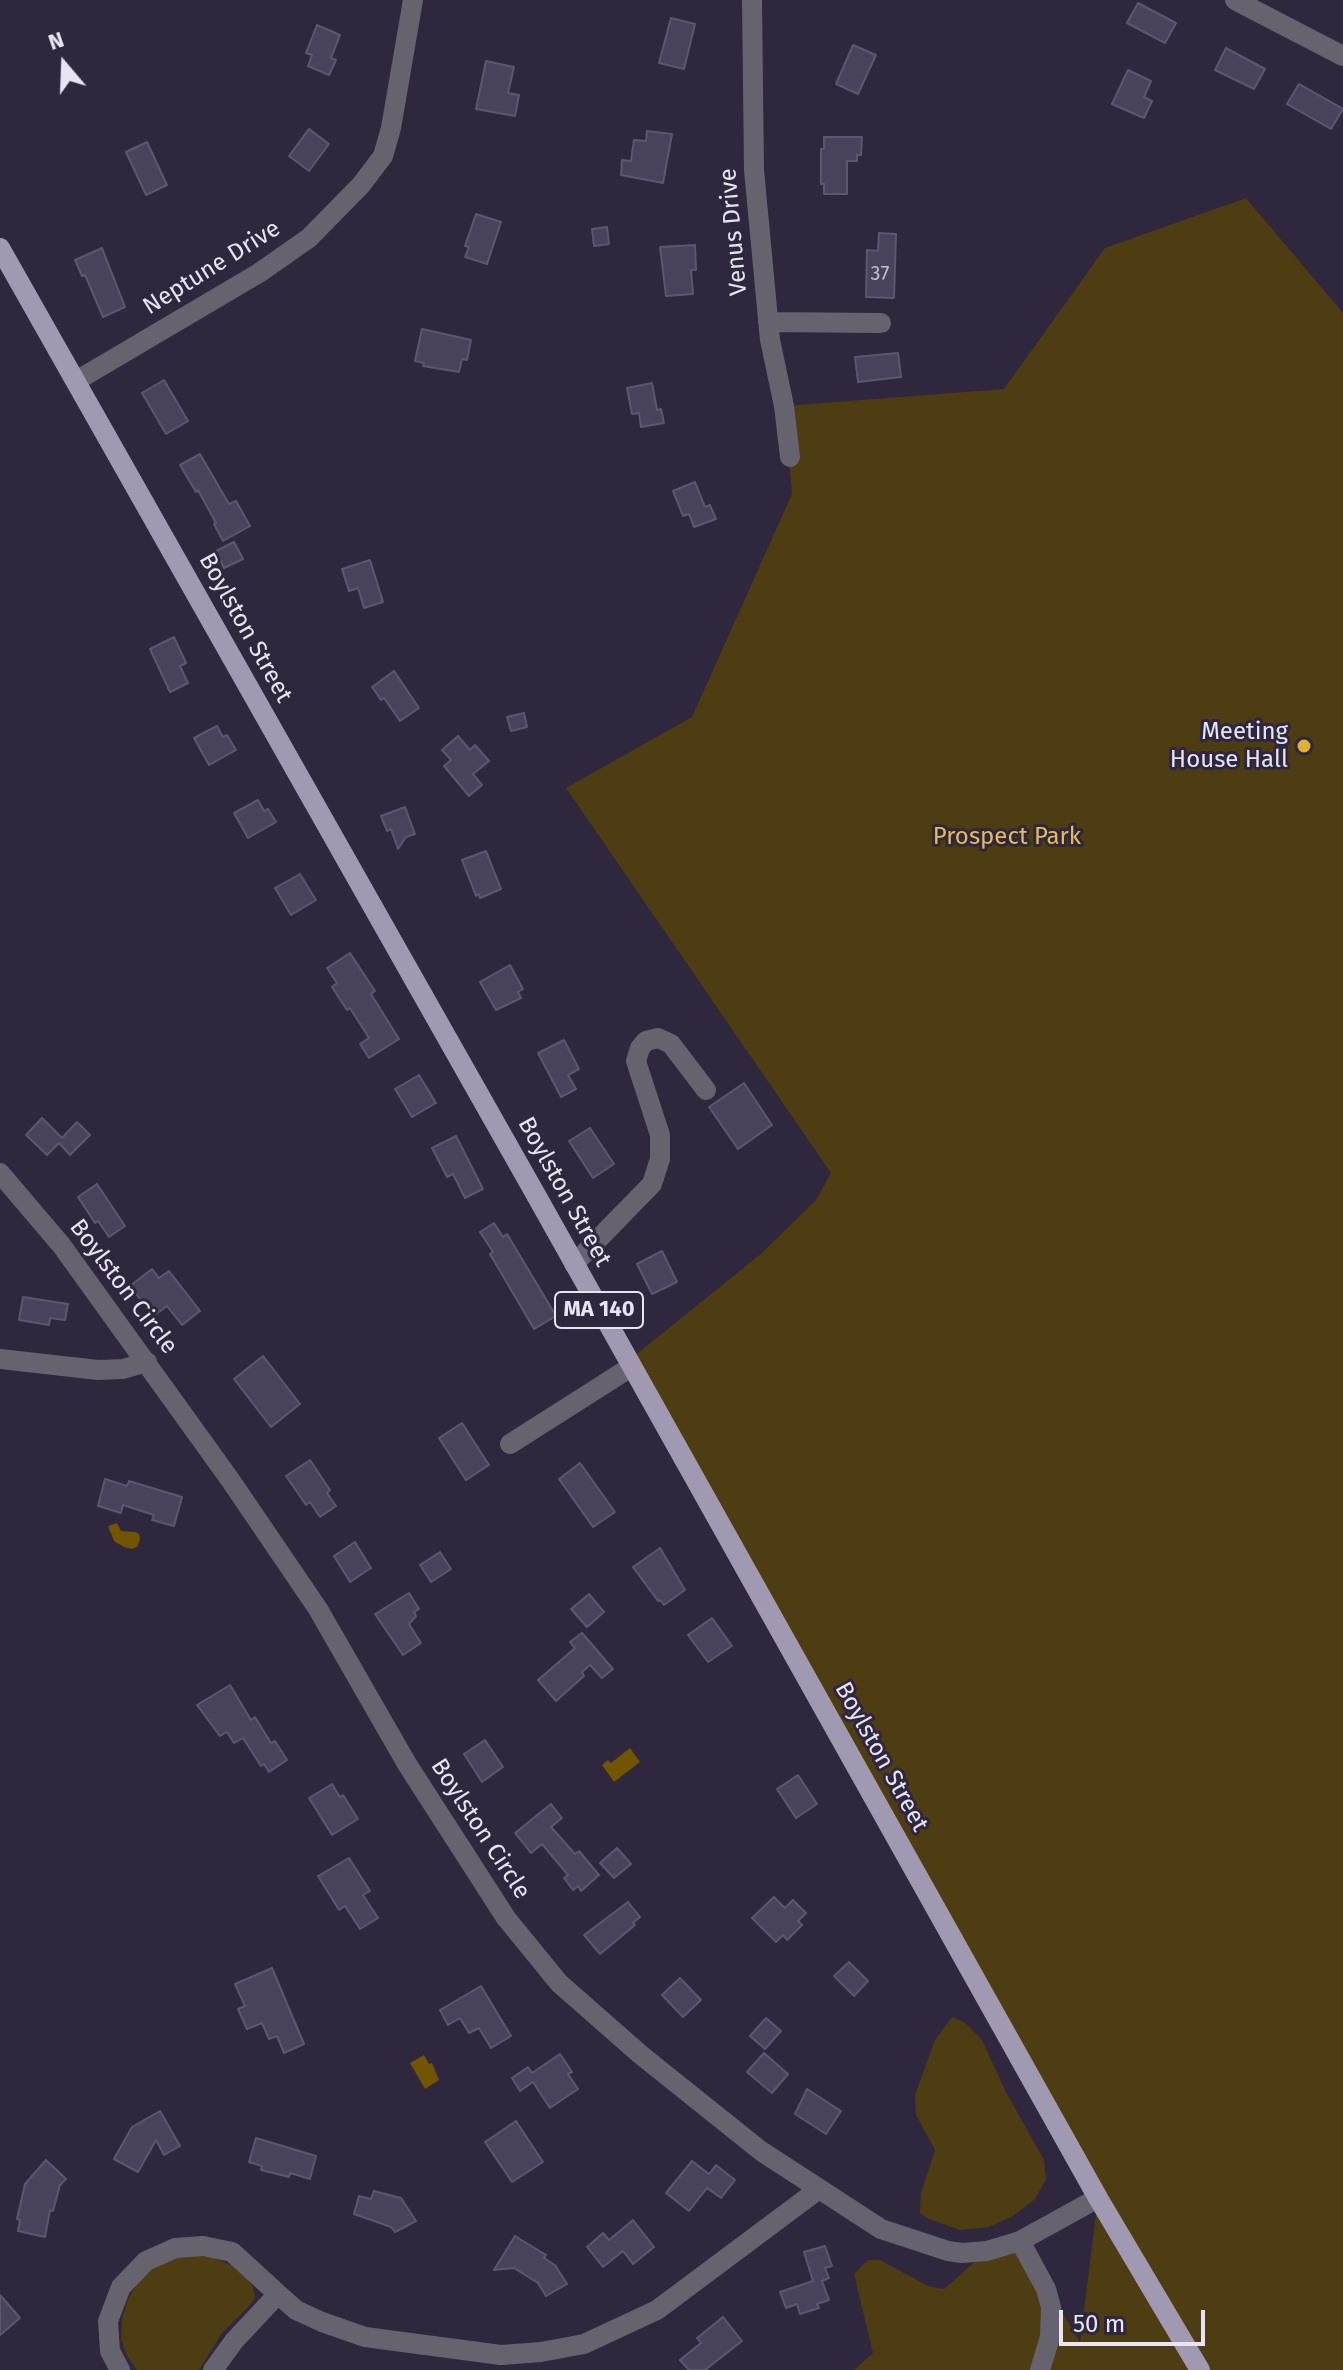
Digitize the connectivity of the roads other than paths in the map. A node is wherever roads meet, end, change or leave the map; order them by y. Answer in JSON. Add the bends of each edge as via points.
{"nodes":[{"id":1,"x":413,"y":0,"type":"edge"},
{"id":2,"x":752,"y":0,"type":"edge"},
{"id":3,"x":1235,"y":0,"type":"edge"},
{"id":4,"x":1343,"y":56,"type":"edge"},
{"id":5,"x":0,"y":248,"type":"edge"},
{"id":6,"x":768,"y":322,"type":"junction"},
{"id":7,"x":881,"y":323,"type":"dead end"},
{"id":8,"x":76,"y":381,"type":"junction"},
{"id":9,"x":790,"y":457,"type":"dead end"},
{"id":10,"x":706,"y":1090,"type":"dead end"},
{"id":11,"x":0,"y":1173,"type":"edge"},
{"id":12,"x":574,"y":1264,"type":"junction"},
{"id":13,"x":0,"y":1359,"type":"edge"},
{"id":14,"x":147,"y":1362,"type":"junction"},
{"id":15,"x":631,"y":1367,"type":"junction"},
{"id":16,"x":510,"y":1444,"type":"dead end"},
{"id":17,"x":819,"y":2189,"type":"junction"},
{"id":18,"x":1098,"y":2198,"type":"junction"},
{"id":19,"x":1020,"y":2241,"type":"junction"},
{"id":20,"x":278,"y":2294,"type":"junction"},
{"id":21,"x":120,"y":2370,"type":"edge"},
{"id":22,"x":213,"y":2370,"type":"edge"},
{"id":23,"x":1040,"y":2370,"type":"edge"},
{"id":24,"x":1200,"y":2370,"type":"edge"}],
"edges":[{"from":1,"to":8,"type":"street","name":"Neptune Drive","via":[[391,128],[383,156],[361,185],[309,238],[259,273]]},
{"from":2,"to":6,"type":"street","name":"Venus Drive","via":[[754,170]]},
{"from":3,"to":4,"type":"street"},
{"from":5,"to":8,"type":"main road","name":"Boylston Street","number":"MA 140"},
{"from":6,"to":7,"type":"street"},
{"from":6,"to":9,"type":"street","name":"Venus Drive"},
{"from":8,"to":12,"type":"main road","name":"Boylston Street","number":"MA 140"},
{"from":10,"to":12,"type":"street","via":[[671,1044],[658,1038],[640,1048],[636,1061],[660,1135],[660,1159],[652,1184]]},
{"from":11,"to":14,"type":"street","name":"Boylston Circle","via":[[62,1246]]},
{"from":12,"to":15,"type":"main road","name":"Boylston Street","number":"MA 140"},
{"from":13,"to":14,"type":"street","via":[[98,1370]]},
{"from":14,"to":17,"type":"street","name":"Boylston Circle","via":[[318,1609],[407,1764],[506,1918],[559,1983],[606,2025],[761,2151]]},
{"from":15,"to":16,"type":"street"},
{"from":15,"to":18,"type":"main road","name":"Boylston Street","number":"MA 140"},
{"from":17,"to":19,"type":"street","name":"Boylston Circle","via":[[881,2229],[948,2251],[987,2251]]},
{"from":17,"to":20,"type":"street","via":[[657,2310],[584,2344],[501,2355],[365,2337],[296,2310]]},
{"from":18,"to":19,"type":"street","name":"Boylston Circle"},
{"from":18,"to":24,"type":"main road","name":"Boylston Street","number":"MA 140"},
{"from":19,"to":23,"type":"street","via":[[1051,2307],[1050,2337]]},
{"from":20,"to":21,"type":"street","via":[[232,2252],[175,2248],[146,2261],[121,2287],[108,2321],[110,2351]]},
{"from":20,"to":22,"type":"street"}]}
